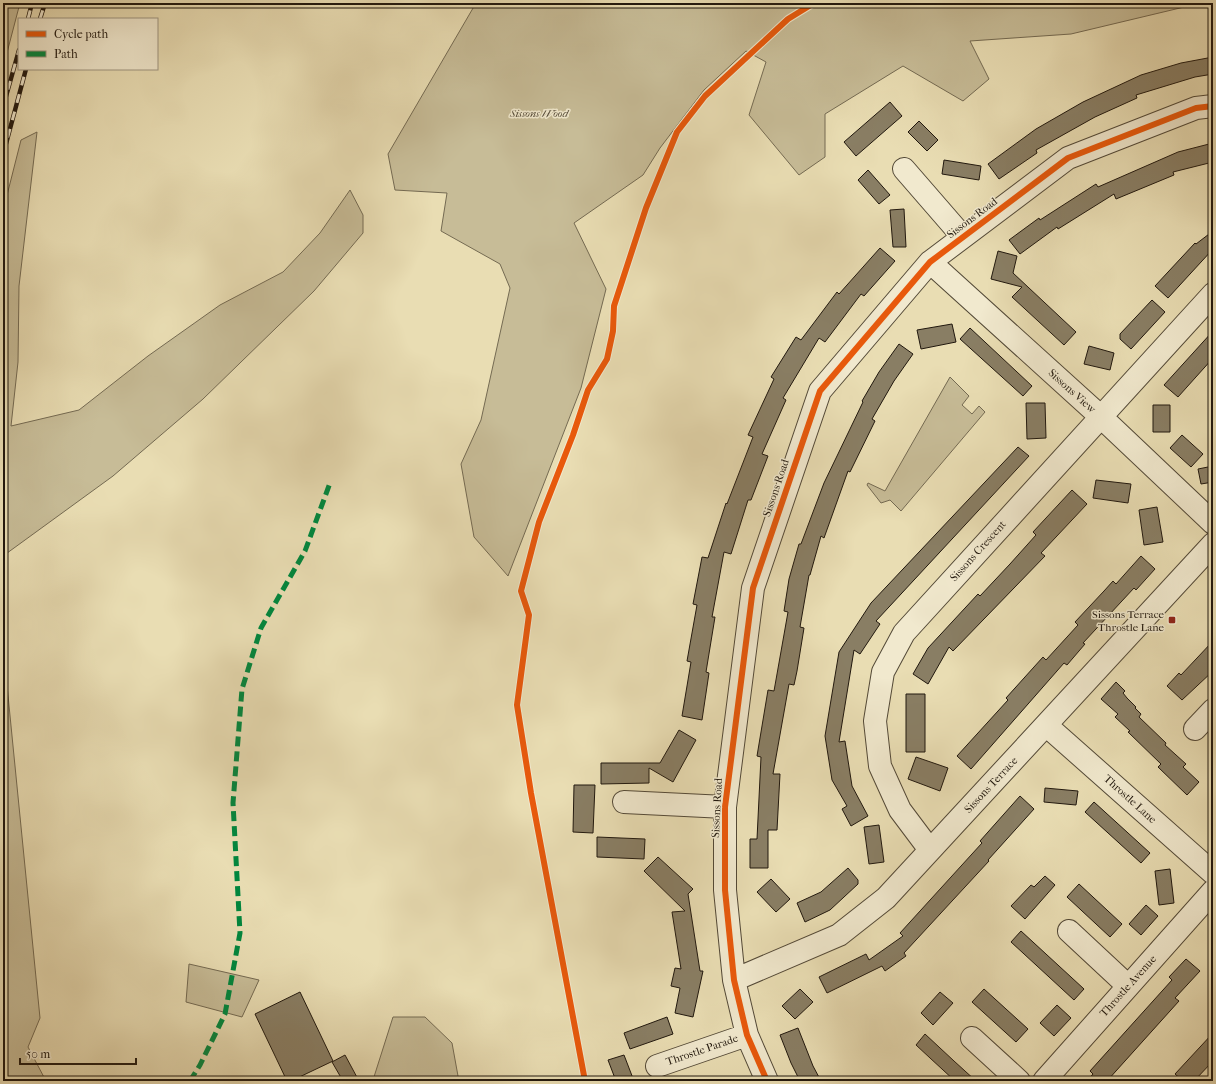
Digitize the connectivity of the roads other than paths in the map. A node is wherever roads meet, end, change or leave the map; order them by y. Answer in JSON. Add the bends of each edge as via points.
{"nodes":[{"id":1,"x":1213,"y":106,"type":"edge"},
{"id":2,"x":904,"y":169,"type":"dead end"},
{"id":3,"x":964,"y":237,"type":"junction"},
{"id":4,"x":930,"y":262,"type":"junction"},
{"id":5,"x":1213,"y":294,"type":"edge"},
{"id":6,"x":1100,"y":416,"type":"junction"},
{"id":7,"x":1213,"y":523,"type":"edge"},
{"id":8,"x":1213,"y":544,"type":"edge"},
{"id":9,"x":1213,"y":710,"type":"edge"},
{"id":10,"x":1047,"y":726,"type":"junction"},
{"id":11,"x":1195,"y":729,"type":"dead end"},
{"id":12,"x":624,"y":802,"type":"dead end"},
{"id":13,"x":724,"y":807,"type":"junction"},
{"id":14,"x":930,"y":850,"type":"junction"},
{"id":15,"x":1213,"y":873,"type":"edge"},
{"id":16,"x":1213,"y":891,"type":"edge"},
{"id":17,"x":1069,"y":931,"type":"dead end"},
{"id":18,"x":734,"y":980,"type":"junction"},
{"id":19,"x":1128,"y":986,"type":"junction"},
{"id":20,"x":747,"y":1035,"type":"junction"},
{"id":21,"x":972,"y":1038,"type":"dead end"},
{"id":22,"x":657,"y":1066,"type":"dead end"},
{"id":23,"x":767,"y":1081,"type":"edge"},
{"id":24,"x":1019,"y":1081,"type":"edge"},
{"id":25,"x":1044,"y":1081,"type":"edge"}],
"edges":[{"from":1,"to":3,"type":"street","name":"Sissons Road","via":[[1196,108],[1068,158]]},
{"from":2,"to":3,"type":"street"},
{"from":3,"to":4,"type":"street","name":"Sissons Road"},
{"from":4,"to":6,"type":"street","name":"Sissons View"},
{"from":4,"to":13,"type":"street","name":"Sissons Road","via":[[820,391],[753,588]]},
{"from":5,"to":6,"type":"street","name":"Sissons Crescent"},
{"from":6,"to":7,"type":"street","name":"Sissons View"},
{"from":6,"to":14,"type":"street","name":"Sissons Crescent","via":[[904,633],[883,672],[875,721],[880,766],[900,810]]},
{"from":8,"to":10,"type":"street","name":"Sissons Terrace"},
{"from":9,"to":11,"type":"street"},
{"from":10,"to":14,"type":"street","name":"Sissons Terrace"},
{"from":10,"to":15,"type":"street","name":"Throstle Lane"},
{"from":12,"to":13,"type":"street"},
{"from":13,"to":18,"type":"street","name":"Sissons Road","via":[[725,890]]},
{"from":14,"to":18,"type":"street","name":"Sissons Terrace","via":[[886,898],[839,935]]},
{"from":16,"to":19,"type":"street","name":"Throstle Avenue"},
{"from":17,"to":19,"type":"street"},
{"from":18,"to":20,"type":"street","name":"Sissons Road"},
{"from":19,"to":25,"type":"street","name":"Throstle Avenue"},
{"from":20,"to":22,"type":"street","name":"Throstle Parade"},
{"from":20,"to":23,"type":"street","name":"Sissons Road"},
{"from":21,"to":24,"type":"street"}]}
